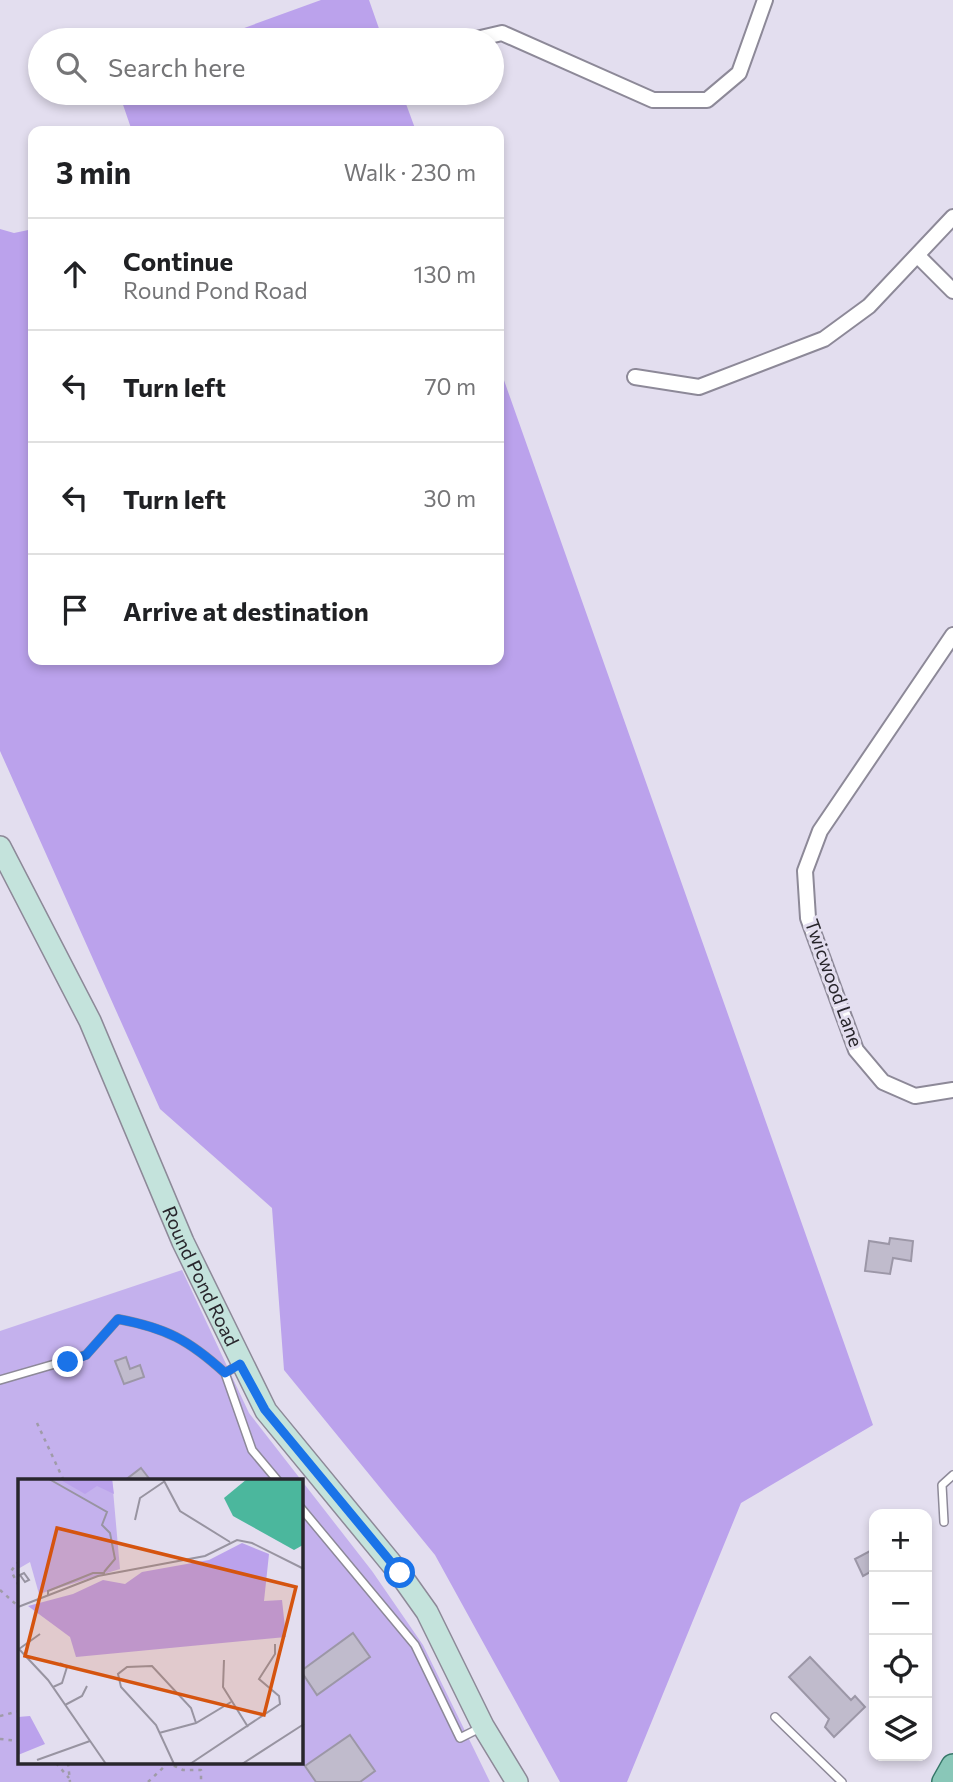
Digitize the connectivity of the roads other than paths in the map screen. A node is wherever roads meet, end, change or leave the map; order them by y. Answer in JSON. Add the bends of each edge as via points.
{"nodes":[{"id":1,"x":765,"y":0,"type":"edge"},
{"id":2,"x":504,"y":34,"type":"edge"},
{"id":3,"x":953,"y":217,"type":"edge"},
{"id":4,"x":918,"y":256,"type":"junction"},
{"id":5,"x":953,"y":290,"type":"edge"},
{"id":6,"x":635,"y":377,"type":"dead end"},
{"id":7,"x":953,"y":635,"type":"edge"},
{"id":8,"x":0,"y":847,"type":"edge"},
{"id":9,"x":953,"y":1090,"type":"edge"},
{"id":10,"x":233,"y":1368,"type":"junction"},
{"id":11,"x":0,"y":1380,"type":"edge"},
{"id":12,"x":953,"y":1475,"type":"edge"},
{"id":13,"x":276,"y":1479,"type":"edge"},
{"id":14,"x":303,"y":1510,"type":"edge"},
{"id":15,"x":944,"y":1522,"type":"dead end"},
{"id":16,"x":775,"y":1717,"type":"dead end"},
{"id":17,"x":484,"y":1726,"type":"junction"},
{"id":18,"x":953,"y":1766,"type":"edge"},
{"id":19,"x":517,"y":1782,"type":"edge"},
{"id":20,"x":842,"y":1782,"type":"edge"},
{"id":21,"x":944,"y":1782,"type":"edge"}],
"edges":[{"from":1,"to":2,"type":"street","via":[[739,74],[707,100],[653,100]]},
{"from":3,"to":4,"type":"street"},
{"from":4,"to":5,"type":"street"},
{"from":4,"to":6,"type":"street","via":[[869,306],[824,339],[699,387]]},
{"from":7,"to":9,"type":"street","name":"Twicwood Lane","via":[[820,831],[805,871],[808,918],[856,1050],[883,1082],[915,1096]]},
{"from":8,"to":10,"type":"street","name":"Round Pond Road","via":[[90,1021]]},
{"from":10,"to":11,"type":"lane","via":[[158,1326],[118,1319],[86,1355]]},
{"from":10,"to":13,"type":"lane","via":[[252,1450]]},
{"from":10,"to":17,"type":"street","name":"Round Pond Road","via":[[400,1573],[427,1612]]},
{"from":12,"to":15,"type":"lane","via":[[942,1485]]},
{"from":14,"to":17,"type":"lane","via":[[415,1645],[460,1738]]},
{"from":16,"to":20,"type":"lane"},
{"from":17,"to":19,"type":"street","name":"Round Pond Road"},
{"from":18,"to":21,"type":"main road"}]}
